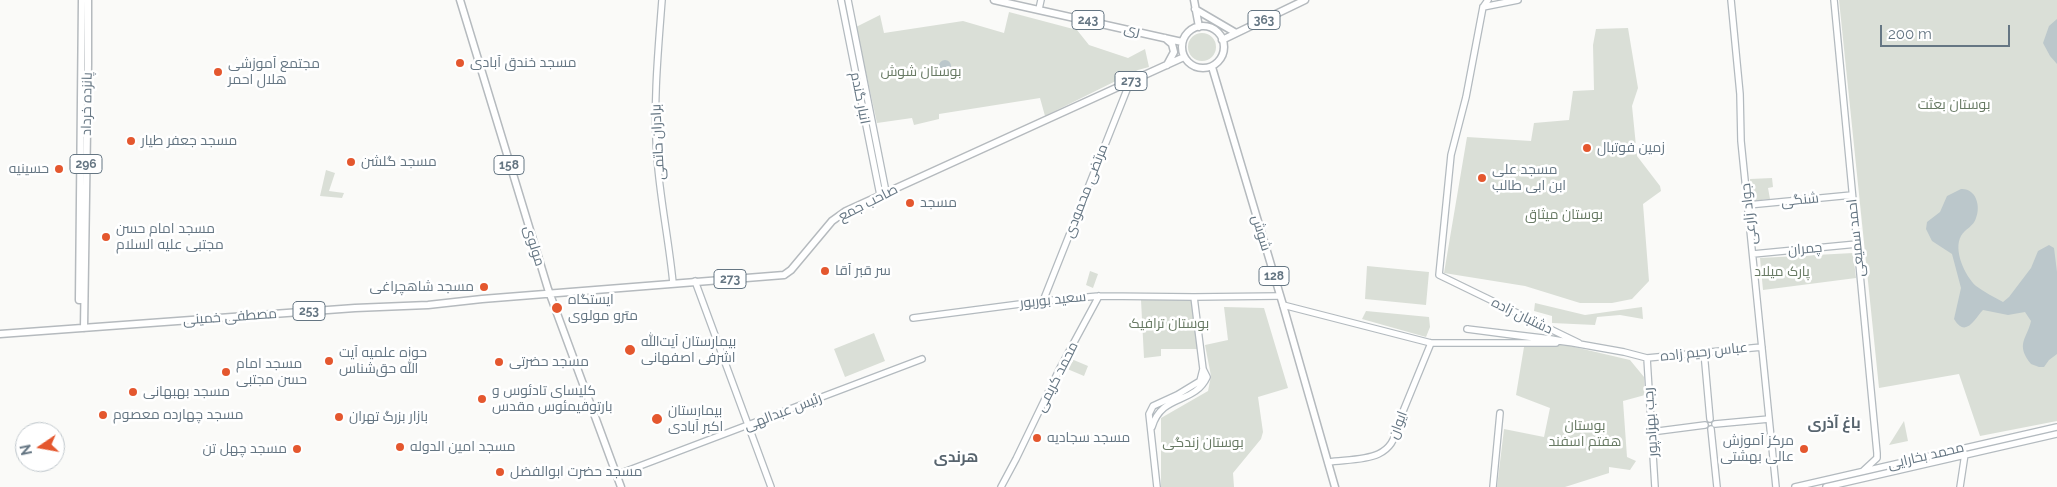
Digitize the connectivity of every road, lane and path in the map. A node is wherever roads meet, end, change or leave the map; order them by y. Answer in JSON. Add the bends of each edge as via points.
{"nodes":[{"id":1,"x":82,"y":0,"type":"edge"},
{"id":2,"x":88,"y":0,"type":"edge"},
{"id":3,"x":460,"y":0,"type":"edge"},
{"id":4,"x":662,"y":0,"type":"edge"},
{"id":5,"x":841,"y":0,"type":"edge"},
{"id":6,"x":848,"y":0,"type":"edge"},
{"id":7,"x":994,"y":0,"type":"edge"},
{"id":8,"x":1041,"y":0,"type":"edge"},
{"id":9,"x":1194,"y":0,"type":"edge"},
{"id":10,"x":1306,"y":0,"type":"edge"},
{"id":11,"x":1488,"y":0,"type":"edge"},
{"id":12,"x":1518,"y":0,"type":"edge"},
{"id":13,"x":1731,"y":0,"type":"edge"},
{"id":14,"x":1834,"y":0,"type":"edge"},
{"id":15,"x":1484,"y":7,"type":"junction"},
{"id":16,"x":1195,"y":9,"type":"junction"},
{"id":17,"x":1039,"y":10,"type":"junction"},
{"id":18,"x":1198,"y":27,"type":"junction"},
{"id":19,"x":1236,"y":33,"type":"junction"},
{"id":20,"x":1161,"y":36,"type":"junction"},
{"id":21,"x":856,"y":38,"type":"junction"},
{"id":22,"x":849,"y":40,"type":"junction"},
{"id":23,"x":1222,"y":40,"type":"junction"},
{"id":24,"x":1182,"y":42,"type":"junction"},
{"id":25,"x":1184,"y":57,"type":"junction"},
{"id":26,"x":85,"y":58,"type":"junction"},
{"id":27,"x":1166,"y":66,"type":"junction"},
{"id":28,"x":1212,"y":67,"type":"junction"},
{"id":29,"x":1130,"y":82,"type":"junction"},
{"id":30,"x":883,"y":194,"type":"junction"},
{"id":31,"x":1852,"y":195,"type":"junction"},
{"id":32,"x":1748,"y":205,"type":"junction"},
{"id":33,"x":1857,"y":244,"type":"junction"},
{"id":34,"x":1753,"y":254,"type":"junction"},
{"id":35,"x":695,"y":281,"type":"junction"},
{"id":36,"x":673,"y":283,"type":"junction"},
{"id":37,"x":549,"y":294,"type":"junction"},
{"id":38,"x":1099,"y":296,"type":"junction"},
{"id":39,"x":1280,"y":296,"type":"junction"},
{"id":40,"x":1194,"y":297,"type":"junction"},
{"id":41,"x":1043,"y":301,"type":"junction"},
{"id":42,"x":1283,"y":305,"type":"junction"},
{"id":43,"x":913,"y":318,"type":"dead end"},
{"id":44,"x":84,"y":328,"type":"junction"},
{"id":45,"x":0,"y":334,"type":"edge"},
{"id":46,"x":1431,"y":343,"type":"junction"},
{"id":47,"x":1579,"y":343,"type":"junction"},
{"id":48,"x":1762,"y":347,"type":"junction"},
{"id":49,"x":1704,"y":352,"type":"junction"},
{"id":50,"x":1646,"y":358,"type":"junction"},
{"id":51,"x":922,"y":359,"type":"dead end"},
{"id":52,"x":1500,"y":413,"type":"dead end"},
{"id":53,"x":1769,"y":420,"type":"junction"},
{"id":54,"x":1712,"y":424,"type":"junction"},
{"id":55,"x":748,"y":425,"type":"junction"},
{"id":56,"x":2057,"y":427,"type":"edge"},
{"id":57,"x":1651,"y":432,"type":"junction"},
{"id":58,"x":2057,"y":434,"type":"edge"},
{"id":59,"x":1957,"y":449,"type":"junction"},
{"id":60,"x":1965,"y":454,"type":"junction"},
{"id":61,"x":1328,"y":462,"type":"junction"},
{"id":62,"x":1863,"y":470,"type":"junction"},
{"id":63,"x":616,"y":475,"type":"junction"},
{"id":64,"x":621,"y":487,"type":"edge"},
{"id":65,"x":771,"y":487,"type":"edge"},
{"id":66,"x":1001,"y":487,"type":"edge"},
{"id":67,"x":1157,"y":487,"type":"edge"},
{"id":68,"x":1335,"y":487,"type":"edge"},
{"id":69,"x":1492,"y":487,"type":"edge"},
{"id":70,"x":1655,"y":487,"type":"edge"},
{"id":71,"x":1717,"y":487,"type":"edge"},
{"id":72,"x":1776,"y":487,"type":"edge"},
{"id":73,"x":1795,"y":487,"type":"edge"},
{"id":74,"x":1826,"y":487,"type":"edge"},
{"id":75,"x":1960,"y":487,"type":"edge"}],
"edges":[{"from":1,"to":26,"type":"main road","name":"پانزده خرداد","number":"296"},
{"from":2,"to":26,"type":"main road","name":"پانزده خرداد","number":"296"},
{"from":3,"to":37,"type":"main road","name":"مولوی","number":"158"},
{"from":4,"to":36,"type":"street","name":"برادران حاتمی","via":[[656,77],[657,156]]},
{"from":5,"to":22,"type":"street","name":"انبار گندم"},
{"from":6,"to":21,"type":"street","name":"انبار گندم"},
{"from":7,"to":17,"type":"main road","name":"ری","number":"243"},
{"from":8,"to":17,"type":"street"},
{"from":9,"to":16,"type":"main road"},
{"from":10,"to":19,"type":"main road","number":"363"},
{"from":11,"to":15,"type":"street","name":"دشتبان زاده"},
{"from":12,"to":15,"type":"street"},
{"from":13,"to":32,"type":"street","name":"جواد زارعی"},
{"from":14,"to":31,"type":"street","name":"احمد سمیعی"},
{"from":15,"to":47,"type":"street","name":"دشتبان زاده","via":[[1451,155],[1439,275]]},
{"from":16,"to":18,"type":"main road"},
{"from":16,"to":19,"type":"main road"},
{"from":17,"to":20,"type":"main road","name":"ری","number":"243"},
{"from":18,"to":23,"type":"main road","via":[[1212,28]]},
{"from":18,"to":24,"type":"main road"},
{"from":19,"to":23,"type":"main road","number":"363"},
{"from":20,"to":24,"type":"main road","name":"ری","number":"243"},
{"from":20,"to":27,"type":"main road","via":[[1174,48],[1174,56]]},
{"from":21,"to":22,"type":"street"},
{"from":21,"to":30,"type":"street","name":"انبار گندم"},
{"from":22,"to":30,"type":"street","name":"انبار گندم"},
{"from":23,"to":28,"type":"main road","via":[[1222,56]]},
{"from":24,"to":25,"type":"main road"},
{"from":25,"to":27,"type":"main road","name":"صاحب جمع","number":"273"},
{"from":25,"to":28,"type":"main road","via":[[1196,67]]},
{"from":26,"to":44,"type":"main road","name":"پانزده خرداد","number":"296"},
{"from":27,"to":29,"type":"main road","name":"صاحب جمع","number":"273"},
{"from":28,"to":39,"type":"main road","name":"شوش","number":"128"},
{"from":29,"to":30,"type":"main road","name":"صاحب جمع","number":"273"},
{"from":29,"to":41,"type":"street","name":"مرتضی محمودی"},
{"from":30,"to":35,"type":"main road","name":"صاحب جمع","number":"273","via":[[832,221],[788,273]]},
{"from":31,"to":32,"type":"street","name":"شنگی"},
{"from":31,"to":33,"type":"street","name":"احمد سمیعی"},
{"from":32,"to":34,"type":"street","name":"جواد زارعی"},
{"from":33,"to":34,"type":"street","name":"چمران"},
{"from":33,"to":62,"type":"street","name":"احمد سمیعی","via":[[1877,453],[1877,458]]},
{"from":34,"to":48,"type":"street","name":"جواد زارعی"},
{"from":35,"to":36,"type":"main road","name":"صاحب جمع","number":"273"},
{"from":35,"to":55,"type":"street"},
{"from":36,"to":37,"type":"main road","name":"صاحب جمع","number":"273"},
{"from":37,"to":44,"type":"main road","name":"مصطفی خمینی","number":"253"},
{"from":37,"to":63,"type":"main road","name":"مولوی","number":"158"},
{"from":38,"to":40,"type":"street","name":"سعید بوربور"},
{"from":38,"to":41,"type":"street","name":"سعید بوربور"},
{"from":38,"to":66,"type":"street","name":"محمد کریمی"},
{"from":39,"to":40,"type":"street","name":"سعید بوربور"},
{"from":39,"to":42,"type":"main road","name":"شوش","number":"128"},
{"from":40,"to":67,"type":"street","via":[[1203,369],[1207,377],[1196,392],[1160,410],[1155,416],[1152,427]]},
{"from":41,"to":43,"type":"street","name":"سعید بوربور"},
{"from":42,"to":46,"type":"street","name":"دشتبان زاده"},
{"from":42,"to":61,"type":"main road","name":"شوش","number":"128"},
{"from":44,"to":45,"type":"main road","name":"مصطفی خمینی","number":"253"},
{"from":46,"to":47,"type":"street","name":"دشتبان زاده"},
{"from":46,"to":61,"type":"street","name":"ایوان","via":[[1388,450],[1379,455]]},
{"from":47,"to":47,"type":"street","via":[[1551,339],[1467,329],[1476,330]]},
{"from":47,"to":50,"type":"street","name":"عباس رحیم زاده"},
{"from":48,"to":49,"type":"street","name":"عباس رحیم زاده"},
{"from":48,"to":53,"type":"street","name":"جواد زارعی"},
{"from":49,"to":50,"type":"street","name":"عباس رحیم زاده"},
{"from":49,"to":54,"type":"street"},
{"from":50,"to":57,"type":"street","name":"رجب بهزادپور"},
{"from":51,"to":55,"type":"street","name":"رئیس عبدالهی"},
{"from":52,"to":69,"type":"street"},
{"from":53,"to":54,"type":"street"},
{"from":53,"to":72,"type":"street","name":"جواد زارعی"},
{"from":54,"to":57,"type":"street","via":[[1708,429],[1705,425]]},
{"from":54,"to":71,"type":"street"},
{"from":55,"to":63,"type":"street","name":"رئیس عبدالهی"},
{"from":55,"to":65,"type":"street"},
{"from":56,"to":59,"type":"street","name":"محمد بخارایی"},
{"from":57,"to":70,"type":"street","name":"رجب بهزادپور"},
{"from":58,"to":60,"type":"street","name":"محمد بخارایی"},
{"from":59,"to":60,"type":"street"},
{"from":59,"to":62,"type":"street","name":"محمد بخارایی"},
{"from":60,"to":74,"type":"street","name":"محمد بخارایی"},
{"from":60,"to":75,"type":"street"},
{"from":61,"to":68,"type":"main road","name":"شوش","number":"128"},
{"from":62,"to":73,"type":"street","name":"محمد بخارایی"},
{"from":63,"to":64,"type":"main road","name":"مولوی","number":"158"}]}
